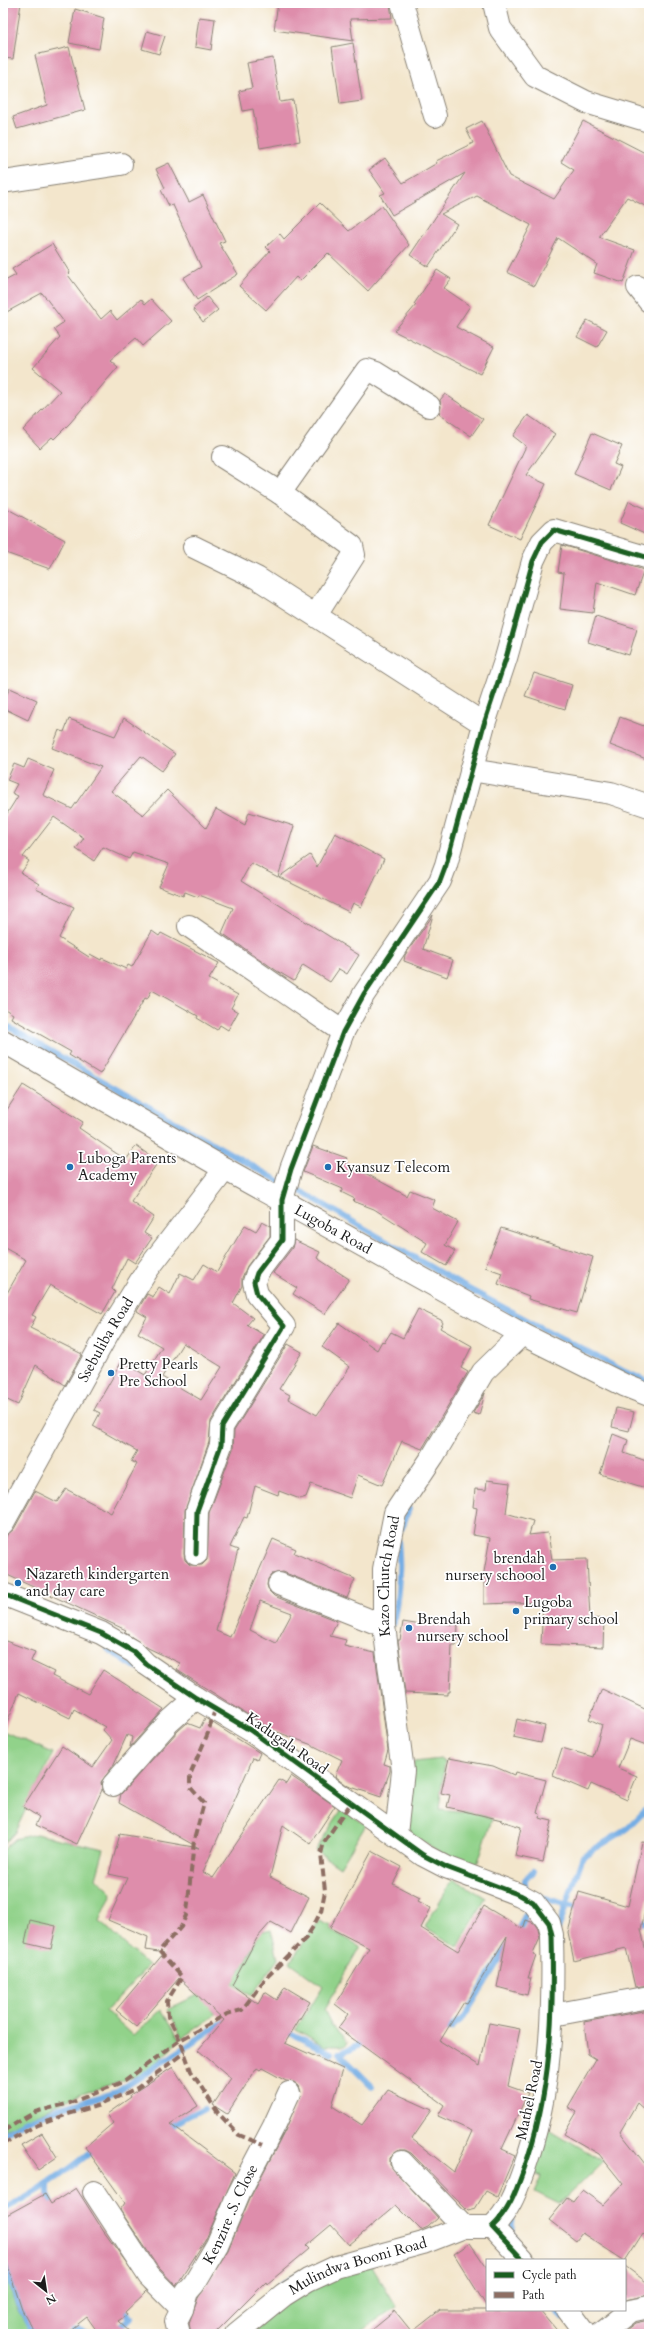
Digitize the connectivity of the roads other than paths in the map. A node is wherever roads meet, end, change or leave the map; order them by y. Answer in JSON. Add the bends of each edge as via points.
{"nodes":[{"id":1,"x":402,"y":3,"type":"edge"},
{"id":2,"x":494,"y":3,"type":"edge"},
{"id":3,"x":435,"y":116,"type":"dead end"},
{"id":4,"x":649,"y":121,"type":"edge"},
{"id":5,"x":121,"y":164,"type":"dead end"},
{"id":6,"x":3,"y":182,"type":"edge"},
{"id":7,"x":430,"y":406,"type":"dead end"},
{"id":8,"x":223,"y":457,"type":"dead end"},
{"id":9,"x":280,"y":493,"type":"junction"},
{"id":10,"x":194,"y":547,"type":"dead end"},
{"id":11,"x":649,"y":558,"type":"edge"},
{"id":12,"x":316,"y":615,"type":"junction"},
{"id":13,"x":484,"y":724,"type":"junction"},
{"id":14,"x":471,"y":770,"type":"junction"},
{"id":15,"x":649,"y":806,"type":"edge"},
{"id":16,"x":189,"y":926,"type":"dead end"},
{"id":17,"x":343,"y":1032,"type":"junction"},
{"id":18,"x":3,"y":1041,"type":"edge"},
{"id":19,"x":225,"y":1169,"type":"junction"},
{"id":20,"x":282,"y":1200,"type":"junction"},
{"id":21,"x":522,"y":1334,"type":"junction"},
{"id":22,"x":649,"y":1395,"type":"edge"},
{"id":23,"x":3,"y":1522,"type":"edge"},
{"id":24,"x":196,"y":1554,"type":"dead end"},
{"id":25,"x":279,"y":1584,"type":"dead end"},
{"id":26,"x":3,"y":1594,"type":"edge"},
{"id":27,"x":384,"y":1626,"type":"junction"},
{"id":28,"x":196,"y":1698,"type":"junction"},
{"id":29,"x":113,"y":1785,"type":"dead end"},
{"id":30,"x":396,"y":1834,"type":"junction"},
{"id":31,"x":549,"y":1923,"type":"joint"},
{"id":32,"x":649,"y":1997,"type":"edge"},
{"id":33,"x":553,"y":2015,"type":"junction"},
{"id":34,"x":289,"y":2093,"type":"dead end"},
{"id":35,"x":402,"y":2162,"type":"dead end"},
{"id":36,"x":94,"y":2192,"type":"dead end"},
{"id":37,"x":492,"y":2226,"type":"junction"},
{"id":38,"x":464,"y":2227,"type":"junction"},
{"id":39,"x":522,"y":2259,"type":"edge"},
{"id":40,"x":649,"y":2307,"type":"edge"},
{"id":41,"x":182,"y":2309,"type":"junction"},
{"id":42,"x":569,"y":2311,"type":"edge"},
{"id":43,"x":179,"y":2334,"type":"edge"},
{"id":44,"x":236,"y":2334,"type":"edge"},
{"id":45,"x":586,"y":2334,"type":"edge"},
{"id":46,"x":601,"y":2334,"type":"edge"}],
"edges":[{"from":1,"to":3,"type":"street"},
{"from":2,"to":4,"type":"street","via":[[500,28],[536,76],[586,102]]},
{"from":5,"to":6,"type":"street"},
{"from":7,"to":9,"type":"street","via":[[367,370]]},
{"from":8,"to":9,"type":"street"},
{"from":9,"to":12,"type":"street","via":[[354,549],[354,555]]},
{"from":10,"to":12,"type":"street","via":[[257,578]]},
{"from":11,"to":13,"type":"street","via":[[554,530],[542,542],[533,561],[506,658]]},
{"from":12,"to":13,"type":"street"},
{"from":13,"to":14,"type":"street"},
{"from":14,"to":15,"type":"street","via":[[612,793]]},
{"from":14,"to":17,"type":"street","via":[[440,881],[364,994]]},
{"from":16,"to":17,"type":"street"},
{"from":17,"to":20,"type":"street","via":[[291,1169]]},
{"from":18,"to":19,"type":"street","name":"Lugoba Road"},
{"from":19,"to":20,"type":"street","name":"Lugoba Road"},
{"from":19,"to":23,"type":"street","name":"Ssebuliba Road","via":[[148,1269],[108,1333]]},
{"from":20,"to":21,"type":"street","name":"Lugoba Road"},
{"from":20,"to":24,"type":"street","via":[[282,1240],[257,1273],[254,1282],[257,1294],[284,1326],[222,1427],[221,1445],[197,1511]]},
{"from":21,"to":22,"type":"street","name":"Lugoba Road"},
{"from":21,"to":27,"type":"street","name":"Kazo Church Road","via":[[483,1372],[433,1456],[395,1513],[384,1569]]},
{"from":25,"to":27,"type":"street"},
{"from":26,"to":28,"type":"street","name":"Kadugala Road","via":[[116,1640]]},
{"from":27,"to":30,"type":"street","name":"Kazo Church Road","via":[[404,1770]]},
{"from":28,"to":29,"type":"street","via":[[169,1722]]},
{"from":28,"to":30,"type":"street","name":"Kadugala Road","via":[[250,1730]]},
{"from":30,"to":31,"type":"street","name":"Kadugala Road","via":[[428,1858],[533,1902]]},
{"from":31,"to":33,"type":"street","name":"Mathel Road","via":[[552,1935]]},
{"from":32,"to":33,"type":"street"},
{"from":33,"to":37,"type":"street","name":"Mathel Road","via":[[546,2088],[534,2141],[513,2200],[503,2217]]},
{"from":34,"to":41,"type":"street","name":"Kenzire .S. Close","via":[[239,2193],[217,2245],[187,2292]]},
{"from":35,"to":38,"type":"street"},
{"from":36,"to":41,"type":"street","via":[[150,2276]]},
{"from":37,"to":38,"type":"street","name":"Mulindwa Booni Road"},
{"from":37,"to":39,"type":"street"},
{"from":38,"to":44,"type":"street","name":"Mulindwa Booni Road","via":[[424,2242],[336,2267],[284,2295]]},
{"from":40,"to":46,"type":"street","via":[[630,2311]]},
{"from":41,"to":43,"type":"street","name":"Kenzire .S. Close","via":[[176,2321]]},
{"from":42,"to":45,"type":"street"}]}
